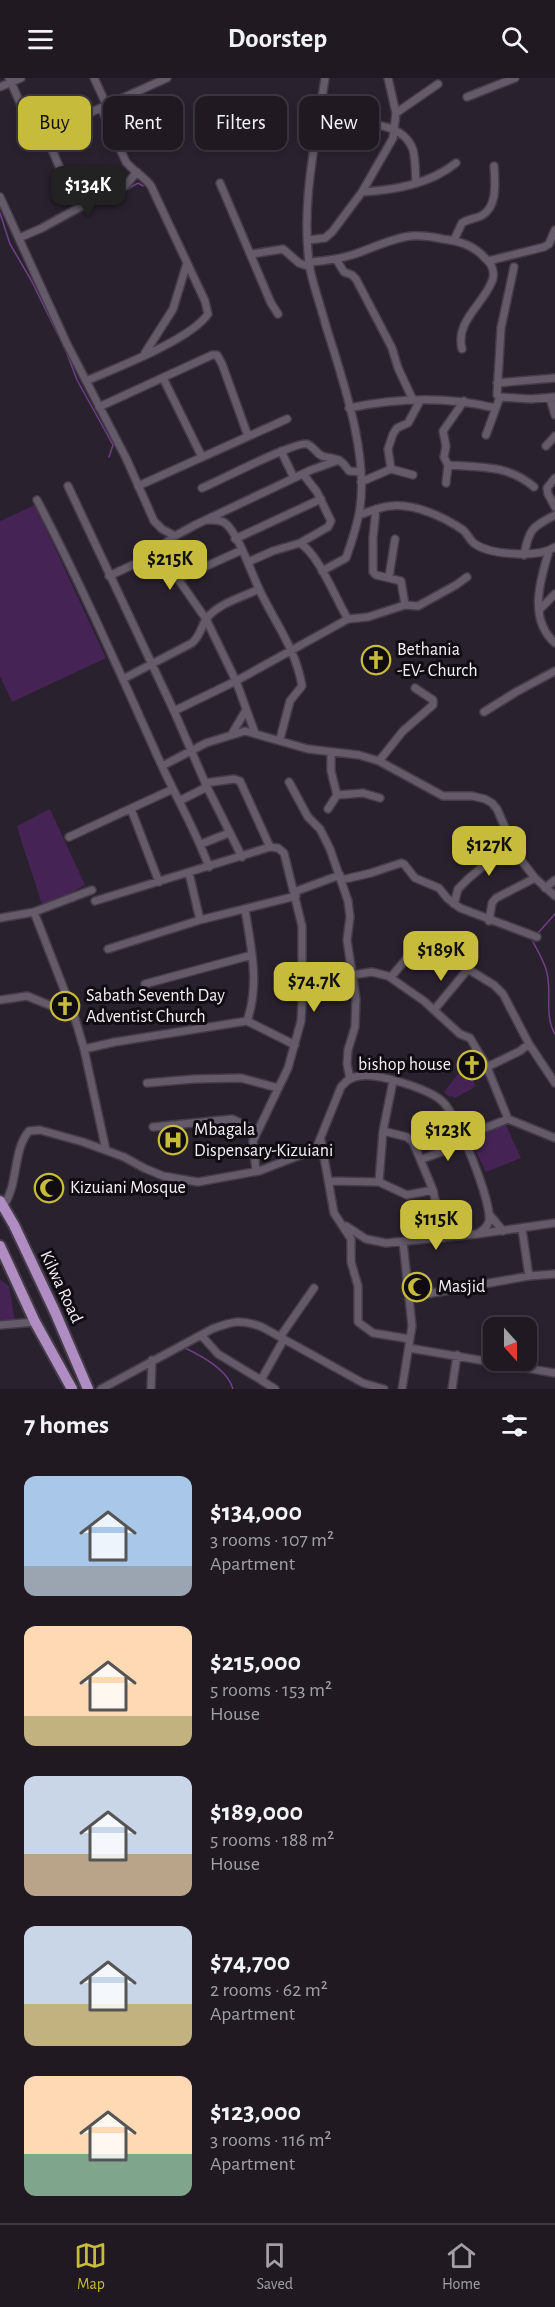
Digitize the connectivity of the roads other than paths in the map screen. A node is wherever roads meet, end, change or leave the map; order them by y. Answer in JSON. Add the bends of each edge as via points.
{"nodes":[{"id":1,"x":21,"y":78,"type":"edge"},
{"id":2,"x":94,"y":78,"type":"edge"},
{"id":3,"x":167,"y":78,"type":"edge"},
{"id":4,"x":325,"y":78,"type":"edge"},
{"id":5,"x":388,"y":78,"type":"edge"},
{"id":6,"x":515,"y":78,"type":"edge"},
{"id":7,"x":10,"y":80,"type":"edge"},
{"id":8,"x":438,"y":84,"type":"dead end"},
{"id":9,"x":0,"y":87,"type":"edge"},
{"id":10,"x":18,"y":96,"type":"edge"},
{"id":11,"x":128,"y":96,"type":"edge"},
{"id":12,"x":322,"y":96,"type":"edge"},
{"id":13,"x":467,"y":97,"type":"dead end"},
{"id":14,"x":103,"y":104,"type":"edge"},
{"id":15,"x":396,"y":113,"type":"junction"},
{"id":16,"x":379,"y":126,"type":"edge"},
{"id":17,"x":396,"y":131,"type":"junction"},
{"id":18,"x":52,"y":150,"type":"edge"},
{"id":19,"x":121,"y":150,"type":"edge"},
{"id":20,"x":313,"y":150,"type":"edge"},
{"id":21,"x":456,"y":163,"type":"dead end"},
{"id":22,"x":494,"y":166,"type":"dead end"},
{"id":23,"x":137,"y":172,"type":"junction"},
{"id":24,"x":220,"y":183,"type":"dead end"},
{"id":25,"x":416,"y":183,"type":"junction"},
{"id":26,"x":362,"y":192,"type":"junction"},
{"id":27,"x":0,"y":196,"type":"edge"},
{"id":28,"x":82,"y":205,"type":"junction"},
{"id":29,"x":555,"y":230,"type":"edge"},
{"id":30,"x":19,"y":238,"type":"junction"},
{"id":31,"x":308,"y":240,"type":"junction"},
{"id":32,"x":454,"y":240,"type":"junction"},
{"id":33,"x":252,"y":254,"type":"junction"},
{"id":34,"x":336,"y":259,"type":"junction"},
{"id":35,"x":488,"y":261,"type":"junction"},
{"id":36,"x":188,"y":263,"type":"junction"},
{"id":37,"x":310,"y":265,"type":"junction"},
{"id":38,"x":514,"y":267,"type":"dead end"},
{"id":39,"x":278,"y":314,"type":"dead end"},
{"id":40,"x":462,"y":349,"type":"dead end"},
{"id":41,"x":144,"y":355,"type":"junction"},
{"id":42,"x":163,"y":378,"type":"junction"},
{"id":43,"x":555,"y":378,"type":"edge"},
{"id":44,"x":86,"y":381,"type":"junction"},
{"id":45,"x":498,"y":383,"type":"junction"},
{"id":46,"x":500,"y":397,"type":"junction"},
{"id":47,"x":553,"y":397,"type":"edge"},
{"id":48,"x":417,"y":401,"type":"junction"},
{"id":49,"x":464,"y":401,"type":"junction"},
{"id":50,"x":99,"y":407,"type":"junction"},
{"id":51,"x":350,"y":408,"type":"junction"},
{"id":52,"x":495,"y":408,"type":"junction"},
{"id":53,"x":555,"y":415,"type":"edge"},
{"id":54,"x":287,"y":419,"type":"dead end"},
{"id":55,"x":486,"y":435,"type":"dead end"},
{"id":56,"x":248,"y":436,"type":"junction"},
{"id":57,"x":555,"y":436,"type":"edge"},
{"id":58,"x":546,"y":446,"type":"dead end"},
{"id":59,"x":281,"y":452,"type":"junction"},
{"id":60,"x":202,"y":457,"type":"junction"},
{"id":61,"x":339,"y":460,"type":"junction"},
{"id":62,"x":448,"y":465,"type":"junction"},
{"id":63,"x":392,"y":469,"type":"junction"},
{"id":64,"x":361,"y":472,"type":"junction"},
{"id":65,"x":303,"y":474,"type":"junction"},
{"id":66,"x":412,"y":475,"type":"dead end"},
{"id":67,"x":294,"y":478,"type":"junction"},
{"id":68,"x":555,"y":478,"type":"edge"},
{"id":69,"x":361,"y":482,"type":"junction"},
{"id":70,"x":447,"y":483,"type":"dead end"},
{"id":71,"x":68,"y":486,"type":"dead end"},
{"id":72,"x":138,"y":486,"type":"junction"},
{"id":73,"x":534,"y":487,"type":"dead end"},
{"id":74,"x":202,"y":488,"type":"dead end"},
{"id":75,"x":321,"y":499,"type":"junction"},
{"id":76,"x":37,"y":501,"type":"dead end"},
{"id":77,"x":555,"y":507,"type":"edge"},
{"id":78,"x":376,"y":509,"type":"junction"},
{"id":79,"x":359,"y":515,"type":"junction"},
{"id":80,"x":555,"y":515,"type":"edge"},
{"id":81,"x":207,"y":520,"type":"junction"},
{"id":82,"x":175,"y":536,"type":"junction"},
{"id":83,"x":235,"y":539,"type":"junction"},
{"id":84,"x":395,"y":539,"type":"dead end"},
{"id":85,"x":300,"y":543,"type":"junction"},
{"id":86,"x":164,"y":545,"type":"junction"},
{"id":87,"x":552,"y":549,"type":"edge"},
{"id":88,"x":242,"y":550,"type":"junction"},
{"id":89,"x":524,"y":555,"type":"junction"},
{"id":90,"x":248,"y":562,"type":"junction"},
{"id":91,"x":322,"y":571,"type":"junction"},
{"id":92,"x":109,"y":576,"type":"junction"},
{"id":93,"x":389,"y":577,"type":"junction"},
{"id":94,"x":467,"y":577,"type":"dead end"},
{"id":95,"x":178,"y":579,"type":"junction"},
{"id":96,"x":259,"y":589,"type":"junction"},
{"id":97,"x":555,"y":594,"type":"edge"},
{"id":98,"x":405,"y":605,"type":"junction"},
{"id":99,"x":539,"y":610,"type":"junction"},
{"id":100,"x":206,"y":619,"type":"junction"},
{"id":101,"x":348,"y":620,"type":"junction"},
{"id":102,"x":555,"y":643,"type":"edge"},
{"id":103,"x":292,"y":650,"type":"junction"},
{"id":104,"x":152,"y":665,"type":"junction"},
{"id":105,"x":555,"y":671,"type":"edge"},
{"id":106,"x":123,"y":679,"type":"junction"},
{"id":107,"x":237,"y":681,"type":"junction"},
{"id":108,"x":415,"y":688,"type":"dead end"},
{"id":109,"x":246,"y":710,"type":"junction"},
{"id":110,"x":174,"y":711,"type":"junction"},
{"id":111,"x":484,"y":711,"type":"dead end"},
{"id":112,"x":233,"y":732,"type":"junction"},
{"id":113,"x":255,"y":733,"type":"junction"},
{"id":114,"x":280,"y":739,"type":"junction"},
{"id":115,"x":192,"y":750,"type":"junction"},
{"id":116,"x":332,"y":752,"type":"junction"},
{"id":117,"x":379,"y":761,"type":"junction"},
{"id":118,"x":162,"y":766,"type":"junction"},
{"id":119,"x":289,"y":782,"type":"dead end"},
{"id":120,"x":206,"y":785,"type":"junction"},
{"id":121,"x":173,"y":789,"type":"junction"},
{"id":122,"x":337,"y":795,"type":"junction"},
{"id":123,"x":380,"y":798,"type":"dead end"},
{"id":124,"x":179,"y":801,"type":"junction"},
{"id":125,"x":131,"y":809,"type":"junction"},
{"id":126,"x":328,"y":809,"type":"dead end"},
{"id":127,"x":229,"y":833,"type":"junction"},
{"id":128,"x":69,"y":837,"type":"dead end"},
{"id":129,"x":511,"y":843,"type":"junction"},
{"id":130,"x":201,"y":844,"type":"junction"},
{"id":131,"x":270,"y":847,"type":"junction"},
{"id":132,"x":242,"y":857,"type":"junction"},
{"id":133,"x":209,"y":867,"type":"junction"},
{"id":134,"x":189,"y":873,"type":"junction"},
{"id":135,"x":340,"y":877,"type":"junction"},
{"id":136,"x":535,"y":878,"type":"junction"},
{"id":137,"x":555,"y":880,"type":"edge"},
{"id":138,"x":159,"y":882,"type":"junction"},
{"id":139,"x":545,"y":888,"type":"junction"},
{"id":140,"x":92,"y":890,"type":"dead end"},
{"id":141,"x":295,"y":894,"type":"junction"},
{"id":142,"x":555,"y":897,"type":"edge"},
{"id":143,"x":95,"y":901,"type":"dead end"},
{"id":144,"x":454,"y":904,"type":"junction"},
{"id":145,"x":245,"y":909,"type":"junction"},
{"id":146,"x":34,"y":912,"type":"junction"},
{"id":147,"x":0,"y":918,"type":"edge"},
{"id":148,"x":200,"y":920,"type":"junction"},
{"id":149,"x":489,"y":921,"type":"junction"},
{"id":150,"x":537,"y":937,"type":"dead end"},
{"id":151,"x":108,"y":948,"type":"dead end"},
{"id":152,"x":252,"y":956,"type":"junction"},
{"id":153,"x":468,"y":969,"type":"junction"},
{"id":154,"x":352,"y":975,"type":"junction"},
{"id":155,"x":391,"y":977,"type":"junction"},
{"id":156,"x":145,"y":984,"type":"dead end"},
{"id":157,"x":0,"y":1000,"type":"edge"},
{"id":158,"x":434,"y":1010,"type":"junction"},
{"id":159,"x":74,"y":1015,"type":"junction"},
{"id":160,"x":247,"y":1021,"type":"junction"},
{"id":161,"x":529,"y":1044,"type":"junction"},
{"id":162,"x":295,"y":1045,"type":"junction"},
{"id":163,"x":84,"y":1049,"type":"junction"},
{"id":164,"x":487,"y":1067,"type":"junction"},
{"id":165,"x":350,"y":1079,"type":"junction"},
{"id":166,"x":393,"y":1081,"type":"junction"},
{"id":167,"x":147,"y":1083,"type":"dead end"},
{"id":168,"x":555,"y":1083,"type":"edge"},
{"id":169,"x":278,"y":1088,"type":"junction"},
{"id":170,"x":508,"y":1119,"type":"junction"},
{"id":171,"x":153,"y":1126,"type":"dead end"},
{"id":172,"x":256,"y":1130,"type":"junction"},
{"id":173,"x":383,"y":1131,"type":"junction"},
{"id":174,"x":463,"y":1138,"type":"junction"},
{"id":175,"x":555,"y":1138,"type":"edge"},
{"id":176,"x":321,"y":1139,"type":"junction"},
{"id":177,"x":106,"y":1150,"type":"junction"},
{"id":178,"x":422,"y":1159,"type":"junction"},
{"id":179,"x":256,"y":1172,"type":"junction"},
{"id":180,"x":329,"y":1181,"type":"junction"},
{"id":181,"x":379,"y":1182,"type":"junction"},
{"id":182,"x":433,"y":1190,"type":"junction"},
{"id":183,"x":2,"y":1204,"type":"edge"},
{"id":184,"x":334,"y":1213,"type":"junction"},
{"id":185,"x":489,"y":1214,"type":"junction"},
{"id":186,"x":555,"y":1223,"type":"edge"},
{"id":187,"x":522,"y":1228,"type":"junction"},
{"id":188,"x":503,"y":1231,"type":"junction"},
{"id":189,"x":477,"y":1234,"type":"junction"},
{"id":190,"x":443,"y":1238,"type":"junction"},
{"id":191,"x":403,"y":1242,"type":"junction"},
{"id":192,"x":0,"y":1246,"type":"edge"},
{"id":193,"x":555,"y":1275,"type":"edge"},
{"id":194,"x":529,"y":1276,"type":"junction"},
{"id":195,"x":314,"y":1288,"type":"dead end"},
{"id":196,"x":410,"y":1297,"type":"junction"},
{"id":197,"x":35,"y":1322,"type":"junction"},
{"id":198,"x":0,"y":1325,"type":"edge"},
{"id":199,"x":201,"y":1335,"type":"junction"},
{"id":200,"x":282,"y":1338,"type":"junction"},
{"id":201,"x":410,"y":1339,"type":"junction"},
{"id":202,"x":409,"y":1348,"type":"junction"},
{"id":203,"x":457,"y":1355,"type":"junction"},
{"id":204,"x":152,"y":1360,"type":"junction"},
{"id":205,"x":555,"y":1373,"type":"edge"},
{"id":206,"x":261,"y":1380,"type":"junction"},
{"id":207,"x":72,"y":1389,"type":"edge"},
{"id":208,"x":88,"y":1389,"type":"edge"},
{"id":209,"x":101,"y":1389,"type":"edge"},
{"id":210,"x":151,"y":1389,"type":"edge"},
{"id":211,"x":275,"y":1389,"type":"edge"},
{"id":212,"x":384,"y":1389,"type":"edge"},
{"id":213,"x":402,"y":1389,"type":"edge"},
{"id":214,"x":452,"y":1389,"type":"edge"}],
"edges":[{"from":1,"to":7,"type":"street"},
{"from":2,"to":14,"type":"street"},
{"from":3,"to":11,"type":"street"},
{"from":4,"to":12,"type":"street"},
{"from":5,"to":15,"type":"street"},
{"from":6,"to":13,"type":"street"},
{"from":7,"to":9,"type":"street"},
{"from":7,"to":10,"type":"street"},
{"from":8,"to":15,"type":"street"},
{"from":15,"to":17,"type":"street"},
{"from":16,"to":17,"type":"street"},
{"from":17,"to":25,"type":"street","via":[[405,136],[414,152]]},
{"from":17,"to":26,"type":"street"},
{"from":18,"to":28,"type":"street"},
{"from":19,"to":23,"type":"street","via":[[126,162]]},
{"from":20,"to":31,"type":"street"},
{"from":21,"to":25,"type":"street"},
{"from":22,"to":32,"type":"street","via":[[491,205],[486,213],[462,223]]},
{"from":23,"to":28,"type":"street","via":[[125,186]]},
{"from":23,"to":36,"type":"street","via":[[151,186]]},
{"from":24,"to":33,"type":"street"},
{"from":25,"to":26,"type":"street"},
{"from":26,"to":31,"type":"street","via":[[332,232]]},
{"from":27,"to":30,"type":"street"},
{"from":28,"to":30,"type":"street"},
{"from":29,"to":35,"type":"street","via":[[544,247]]},
{"from":30,"to":44,"type":"street"},
{"from":31,"to":37,"type":"street"},
{"from":32,"to":34,"type":"street","via":[[398,238]]},
{"from":32,"to":35,"type":"street","via":[[474,248]]},
{"from":33,"to":37,"type":"street","via":[[283,249],[299,263]]},
{"from":33,"to":39,"type":"street"},
{"from":34,"to":37,"type":"street"},
{"from":34,"to":48,"type":"street","via":[[362,289]]},
{"from":35,"to":40,"type":"street","via":[[494,276],[469,315],[459,338]]},
{"from":36,"to":41,"type":"street","via":[[173,309]]},
{"from":36,"to":41,"type":"street","via":[[208,314],[181,336]]},
{"from":37,"to":51,"type":"street"},
{"from":38,"to":45,"type":"street","via":[[501,328]]},
{"from":41,"to":44,"type":"street"},
{"from":42,"to":50,"type":"street"},
{"from":42,"to":56,"type":"street","via":[[217,355]]},
{"from":42,"to":60,"type":"street"},
{"from":43,"to":45,"type":"street"},
{"from":44,"to":50,"type":"street"},
{"from":45,"to":46,"type":"street"},
{"from":46,"to":47,"type":"street"},
{"from":46,"to":52,"type":"street"},
{"from":47,"to":53,"type":"street"},
{"from":48,"to":49,"type":"street"},
{"from":48,"to":51,"type":"street","via":[[394,400]]},
{"from":48,"to":63,"type":"street","via":[[408,423],[393,434],[388,449]]},
{"from":49,"to":52,"type":"street"},
{"from":49,"to":62,"type":"street","via":[[443,431]]},
{"from":50,"to":72,"type":"street"},
{"from":51,"to":64,"type":"street"},
{"from":52,"to":55,"type":"street"},
{"from":54,"to":56,"type":"street"},
{"from":56,"to":60,"type":"street"},
{"from":57,"to":58,"type":"street"},
{"from":59,"to":61,"type":"street","via":[[304,444],[322,456]]},
{"from":59,"to":67,"type":"street"},
{"from":59,"to":74,"type":"street"},
{"from":60,"to":72,"type":"street"},
{"from":61,"to":64,"type":"street","via":[[349,471]]},
{"from":61,"to":65,"type":"street"},
{"from":62,"to":70,"type":"street"},
{"from":62,"to":73,"type":"street","via":[[497,467]]},
{"from":63,"to":66,"type":"street"},
{"from":63,"to":69,"type":"street"},
{"from":64,"to":69,"type":"street"},
{"from":65,"to":67,"type":"street"},
{"from":65,"to":75,"type":"street"},
{"from":67,"to":81,"type":"street"},
{"from":68,"to":77,"type":"street","via":[[547,488]]},
{"from":69,"to":79,"type":"street"},
{"from":71,"to":92,"type":"street"},
{"from":72,"to":82,"type":"street","via":[[162,529]]},
{"from":75,"to":83,"type":"street"},
{"from":75,"to":85,"type":"street","via":[[331,521],[328,527]]},
{"from":76,"to":106,"type":"street"},
{"from":78,"to":79,"type":"street"},
{"from":78,"to":89,"type":"street","via":[[420,509],[465,531],[474,544]]},
{"from":78,"to":93,"type":"street","via":[[373,572]]},
{"from":79,"to":91,"type":"street","via":[[346,558]]},
{"from":80,"to":89,"type":"street","via":[[528,535]]},
{"from":81,"to":82,"type":"street"},
{"from":81,"to":83,"type":"street","via":[[226,524]]},
{"from":82,"to":86,"type":"street"},
{"from":83,"to":88,"type":"street"},
{"from":84,"to":93,"type":"street"},
{"from":85,"to":90,"type":"street"},
{"from":85,"to":91,"type":"street"},
{"from":86,"to":92,"type":"street"},
{"from":86,"to":95,"type":"street"},
{"from":87,"to":89,"type":"street"},
{"from":87,"to":99,"type":"street","via":[[539,585]]},
{"from":88,"to":90,"type":"street"},
{"from":88,"to":95,"type":"street"},
{"from":90,"to":96,"type":"street"},
{"from":91,"to":101,"type":"street"},
{"from":92,"to":104,"type":"street"},
{"from":93,"to":98,"type":"street","via":[[401,581]]},
{"from":94,"to":98,"type":"street","via":[[430,601],[418,606]]},
{"from":95,"to":100,"type":"street"},
{"from":96,"to":100,"type":"street","via":[[221,606]]},
{"from":96,"to":103,"type":"street"},
{"from":97,"to":99,"type":"street"},
{"from":98,"to":101,"type":"street"},
{"from":99,"to":102,"type":"street"},
{"from":100,"to":104,"type":"street","via":[[199,637]]},
{"from":100,"to":107,"type":"street"},
{"from":101,"to":103,"type":"street"},
{"from":103,"to":107,"type":"street"},
{"from":103,"to":114,"type":"street","via":[[302,686],[290,701]]},
{"from":104,"to":106,"type":"street"},
{"from":104,"to":110,"type":"street"},
{"from":105,"to":111,"type":"street"},
{"from":106,"to":118,"type":"street"},
{"from":107,"to":109,"type":"street"},
{"from":107,"to":110,"type":"street"},
{"from":108,"to":117,"type":"street","via":[[433,700],[433,705],[403,731]]},
{"from":109,"to":112,"type":"street"},
{"from":109,"to":113,"type":"street"},
{"from":110,"to":115,"type":"street"},
{"from":112,"to":113,"type":"street"},
{"from":112,"to":115,"type":"street"},
{"from":113,"to":114,"type":"street"},
{"from":114,"to":116,"type":"street"},
{"from":115,"to":118,"type":"street"},
{"from":115,"to":120,"type":"street"},
{"from":116,"to":117,"type":"street"},
{"from":116,"to":122,"type":"street","via":[[331,771]]},
{"from":117,"to":129,"type":"street","via":[[443,796],[472,796],[492,803]]},
{"from":118,"to":121,"type":"street"},
{"from":119,"to":135,"type":"street","via":[[322,834]]},
{"from":120,"to":124,"type":"street"},
{"from":120,"to":127,"type":"street"},
{"from":120,"to":131,"type":"street","via":[[240,781]]},
{"from":121,"to":124,"type":"street"},
{"from":121,"to":125,"type":"street"},
{"from":122,"to":123,"type":"street","via":[[363,793]]},
{"from":122,"to":126,"type":"street"},
{"from":124,"to":130,"type":"street"},
{"from":125,"to":128,"type":"street"},
{"from":125,"to":138,"type":"street"},
{"from":127,"to":130,"type":"street"},
{"from":127,"to":132,"type":"street"},
{"from":129,"to":136,"type":"street"},
{"from":129,"to":144,"type":"street","via":[[458,889]]},
{"from":130,"to":133,"type":"street"},
{"from":131,"to":132,"type":"street"},
{"from":131,"to":141,"type":"street","via":[[284,853]]},
{"from":132,"to":133,"type":"street"},
{"from":133,"to":134,"type":"street"},
{"from":134,"to":138,"type":"street"},
{"from":134,"to":148,"type":"street"},
{"from":135,"to":141,"type":"street"},
{"from":135,"to":144,"type":"street","via":[[401,863],[415,878],[439,888]]},
{"from":135,"to":154,"type":"street","via":[[350,917],[347,940]]},
{"from":136,"to":139,"type":"street"},
{"from":136,"to":149,"type":"street","via":[[496,898]]},
{"from":137,"to":139,"type":"street"},
{"from":138,"to":143,"type":"street"},
{"from":139,"to":142,"type":"street"},
{"from":140,"to":146,"type":"street"},
{"from":141,"to":145,"type":"street"},
{"from":141,"to":162,"type":"street","via":[[302,926],[304,968],[301,1021]]},
{"from":144,"to":149,"type":"street"},
{"from":145,"to":148,"type":"street"},
{"from":145,"to":152,"type":"street"},
{"from":146,"to":147,"type":"street"},
{"from":146,"to":159,"type":"street"},
{"from":148,"to":151,"type":"street"},
{"from":149,"to":150,"type":"street"},
{"from":152,"to":156,"type":"street"},
{"from":152,"to":160,"type":"street","via":[[254,997]]},
{"from":153,"to":155,"type":"street","via":[[427,944],[413,950]]},
{"from":153,"to":158,"type":"street"},
{"from":153,"to":161,"type":"street","via":[[503,994]]},
{"from":154,"to":155,"type":"street","via":[[372,972]]},
{"from":154,"to":165,"type":"street","via":[[356,999],[355,1027],[348,1050]]},
{"from":155,"to":158,"type":"street"},
{"from":157,"to":159,"type":"street","via":[[27,996]]},
{"from":158,"to":164,"type":"street","via":[[470,1038]]},
{"from":159,"to":163,"type":"street"},
{"from":160,"to":162,"type":"street"},
{"from":160,"to":163,"type":"street"},
{"from":161,"to":164,"type":"street"},
{"from":161,"to":168,"type":"street"},
{"from":162,"to":169,"type":"street"},
{"from":163,"to":177,"type":"street"},
{"from":164,"to":170,"type":"street"},
{"from":165,"to":166,"type":"street","via":[[366,1075]]},
{"from":165,"to":176,"type":"street","via":[[341,1087]]},
{"from":166,"to":173,"type":"street"},
{"from":166,"to":174,"type":"street","via":[[430,1092],[444,1102]]},
{"from":167,"to":169,"type":"street","via":[[241,1078]]},
{"from":169,"to":172,"type":"street"},
{"from":170,"to":174,"type":"street"},
{"from":170,"to":175,"type":"street"},
{"from":171,"to":172,"type":"street","via":[[232,1119]]},
{"from":172,"to":179,"type":"street"},
{"from":173,"to":178,"type":"street","via":[[407,1137]]},
{"from":173,"to":181,"type":"street"},
{"from":174,"to":178,"type":"street"},
{"from":174,"to":185,"type":"street","via":[[479,1175]]},
{"from":176,"to":179,"type":"street","via":[[316,1149]]},
{"from":176,"to":180,"type":"street"},
{"from":177,"to":179,"type":"street","via":[[163,1176],[198,1182]]},
{"from":177,"to":183,"type":"street","via":[[40,1130],[28,1131],[8,1197]]},
{"from":178,"to":182,"type":"street"},
{"from":180,"to":181,"type":"street"},
{"from":180,"to":184,"type":"street"},
{"from":181,"to":182,"type":"street","via":[[407,1195]]},
{"from":182,"to":190,"type":"street"},
{"from":183,"to":208,"type":"highway","name":"Kilwa Road"},
{"from":184,"to":191,"type":"street","via":[[366,1239]]},
{"from":184,"to":201,"type":"street","via":[[351,1239],[351,1262],[358,1286],[358,1322],[373,1333]]},
{"from":185,"to":188,"type":"street"},
{"from":185,"to":189,"type":"street","via":[[487,1226]]},
{"from":186,"to":187,"type":"street"},
{"from":187,"to":188,"type":"street"},
{"from":187,"to":194,"type":"street"},
{"from":188,"to":189,"type":"street"},
{"from":189,"to":190,"type":"street"},
{"from":190,"to":191,"type":"street"},
{"from":191,"to":196,"type":"street"},
{"from":192,"to":197,"type":"highway","name":"Kilwa Road"},
{"from":193,"to":194,"type":"street"},
{"from":194,"to":196,"type":"street"},
{"from":195,"to":200,"type":"street"},
{"from":196,"to":201,"type":"street"},
{"from":197,"to":198,"type":"street"},
{"from":197,"to":207,"type":"highway","name":"Kilwa Road"},
{"from":199,"to":200,"type":"street","via":[[230,1322],[247,1321]]},
{"from":199,"to":204,"type":"street"},
{"from":199,"to":206,"type":"street","via":[[218,1354]]},
{"from":200,"to":206,"type":"street"},
{"from":200,"to":212,"type":"street","via":[[363,1383]]},
{"from":201,"to":202,"type":"street"},
{"from":202,"to":203,"type":"street"},
{"from":202,"to":213,"type":"street"},
{"from":203,"to":205,"type":"street"},
{"from":203,"to":214,"type":"street"},
{"from":204,"to":209,"type":"street"},
{"from":204,"to":210,"type":"street"},
{"from":206,"to":211,"type":"street"}]}
